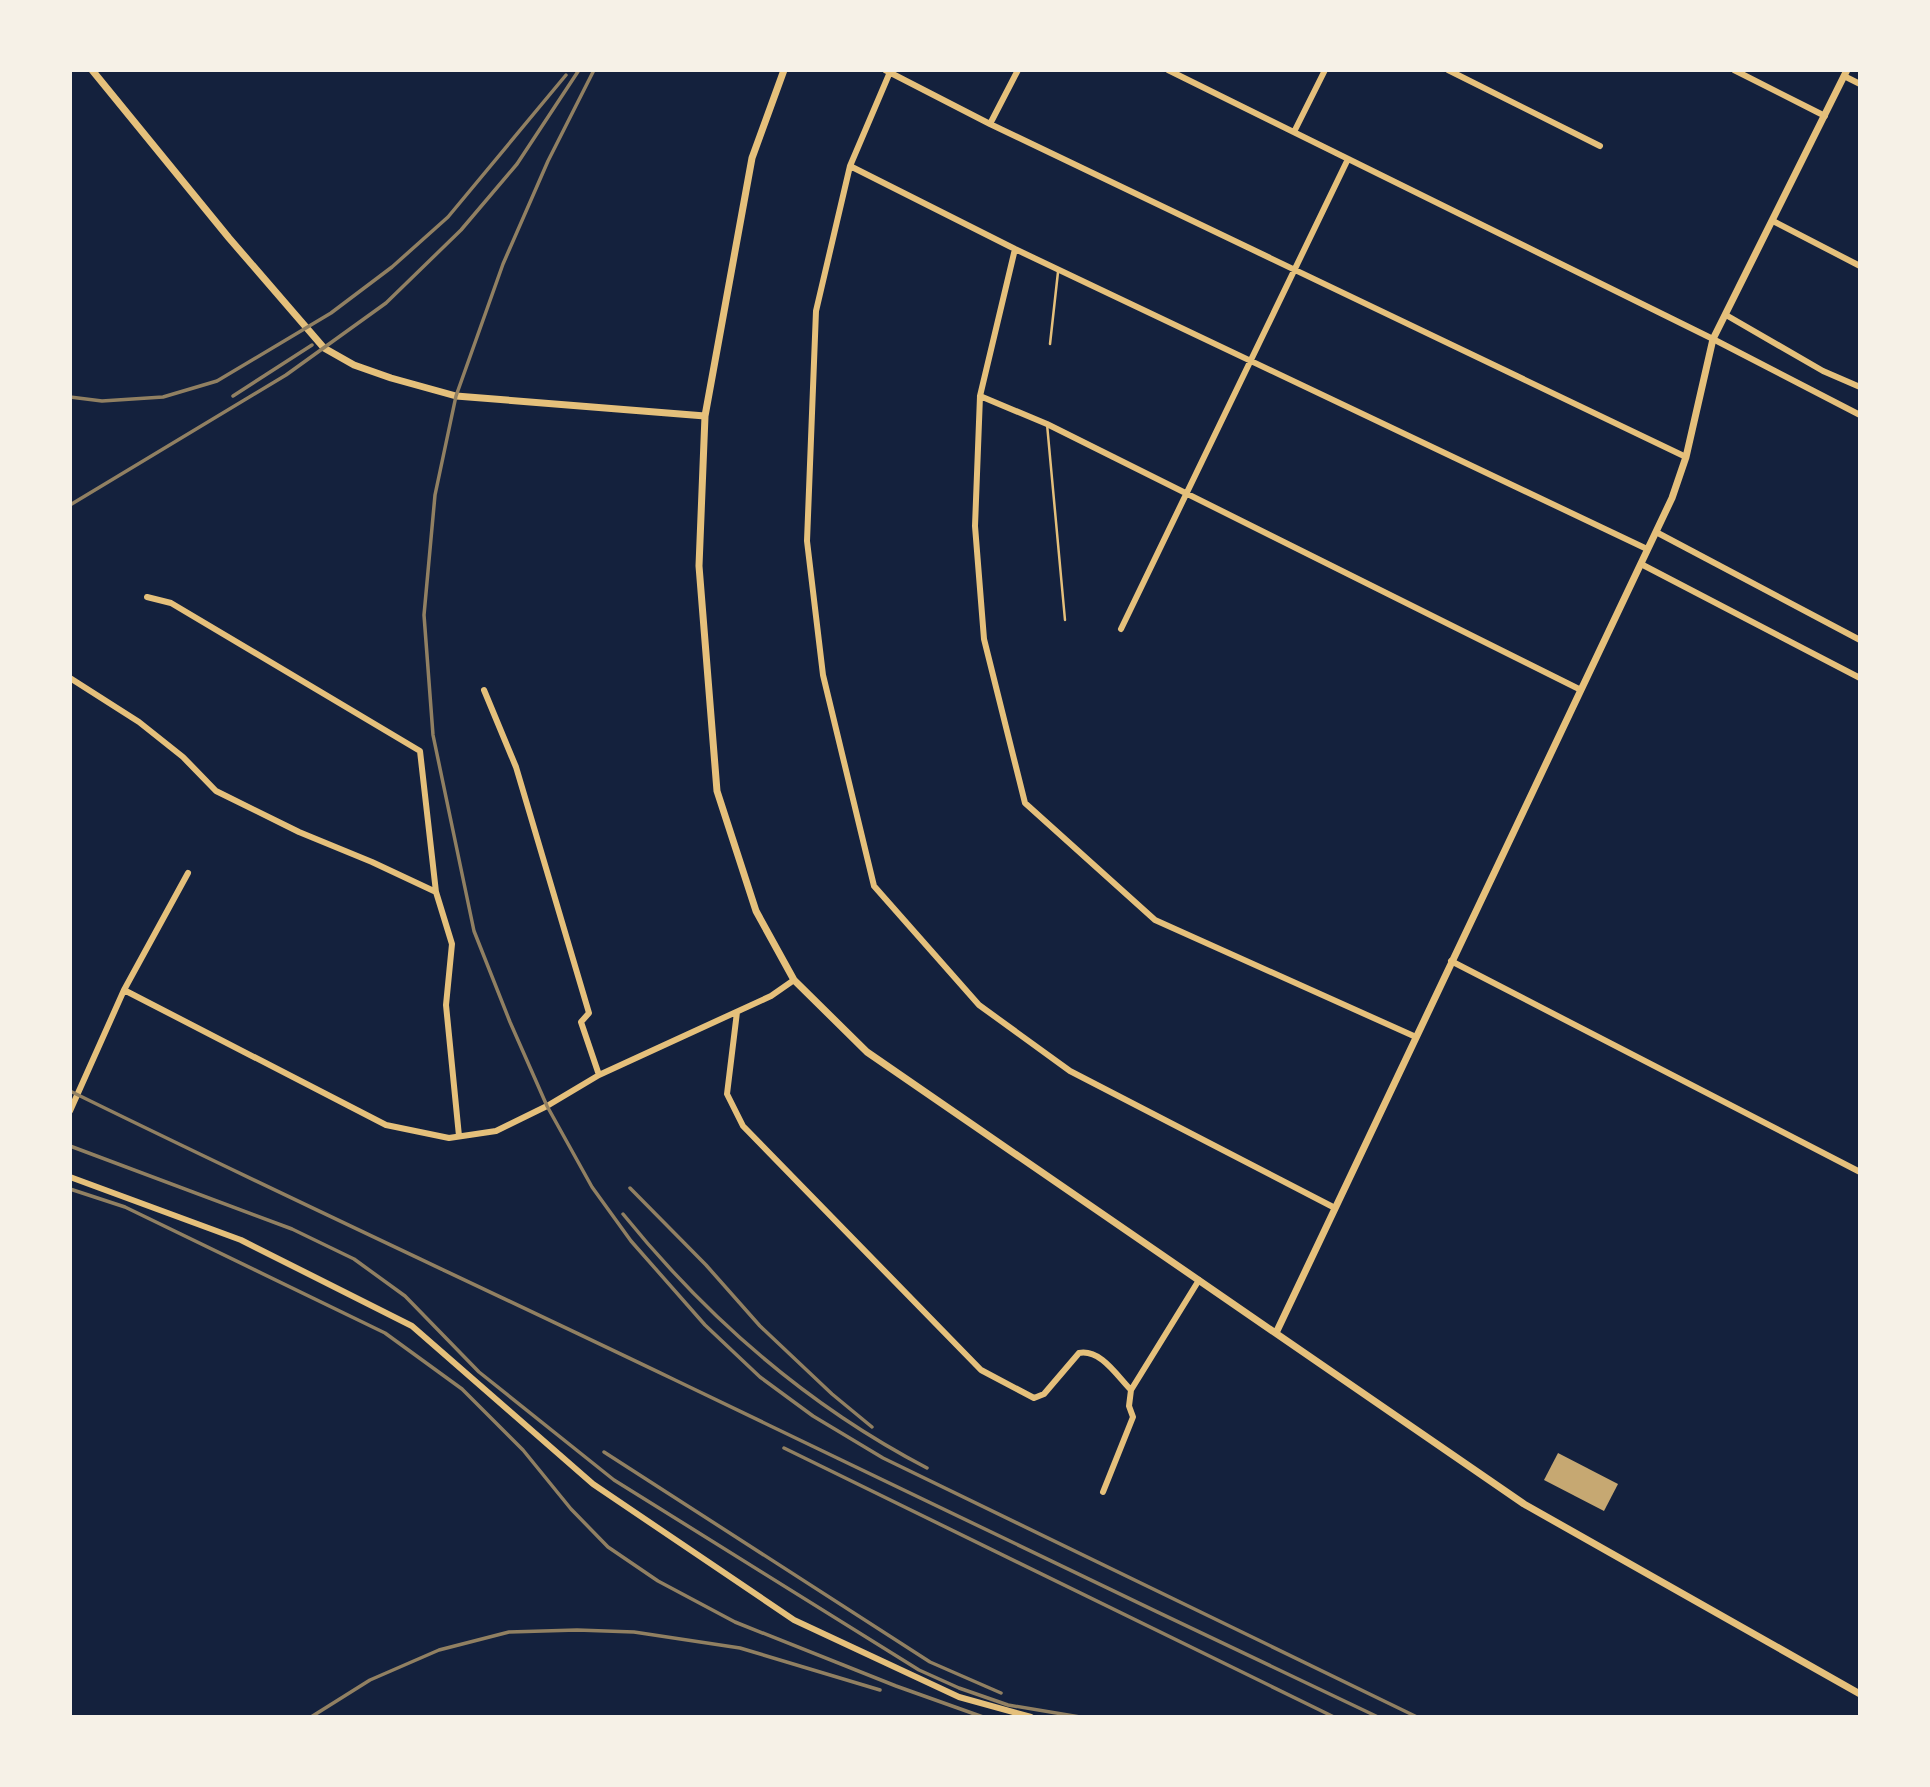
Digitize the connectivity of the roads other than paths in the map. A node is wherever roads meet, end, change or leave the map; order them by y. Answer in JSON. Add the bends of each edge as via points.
{"nodes":[{"id":1,"x":92,"y":70,"type":"edge"},
{"id":2,"x":784,"y":70,"type":"edge"},
{"id":3,"x":1018,"y":70,"type":"edge"},
{"id":4,"x":1168,"y":70,"type":"edge"},
{"id":5,"x":1325,"y":70,"type":"edge"},
{"id":6,"x":1448,"y":70,"type":"edge"},
{"id":7,"x":1734,"y":70,"type":"edge"},
{"id":8,"x":888,"y":71,"type":"edge"},
{"id":9,"x":1845,"y":73,"type":"edge"},
{"id":10,"x":1860,"y":84,"type":"edge"},
{"id":11,"x":1825,"y":116,"type":"junction"},
{"id":12,"x":990,"y":124,"type":"junction"},
{"id":13,"x":1294,"y":132,"type":"junction"},
{"id":14,"x":1600,"y":146,"type":"dead end"},
{"id":15,"x":1349,"y":159,"type":"junction"},
{"id":16,"x":850,"y":166,"type":"junction"},
{"id":17,"x":1773,"y":221,"type":"junction"},
{"id":18,"x":1015,"y":249,"type":"junction"},
{"id":19,"x":1860,"y":266,"type":"edge"},
{"id":20,"x":1059,"y":268,"type":"junction"},
{"id":21,"x":1295,"y":270,"type":"junction"},
{"id":22,"x":1726,"y":315,"type":"junction"},
{"id":23,"x":1713,"y":339,"type":"junction"},
{"id":24,"x":1050,"y":344,"type":"dead end"},
{"id":25,"x":1251,"y":359,"type":"junction"},
{"id":26,"x":1860,"y":387,"type":"edge"},
{"id":27,"x":980,"y":396,"type":"junction"},
{"id":28,"x":1860,"y":415,"type":"edge"},
{"id":29,"x":705,"y":416,"type":"junction"},
{"id":30,"x":1047,"y":424,"type":"junction"},
{"id":31,"x":1686,"y":457,"type":"junction"},
{"id":32,"x":1187,"y":493,"type":"junction"},
{"id":33,"x":1656,"y":532,"type":"junction"},
{"id":34,"x":1647,"y":549,"type":"junction"},
{"id":35,"x":1641,"y":564,"type":"junction"},
{"id":36,"x":147,"y":597,"type":"dead end"},
{"id":37,"x":1065,"y":620,"type":"dead end"},
{"id":38,"x":1121,"y":629,"type":"dead end"},
{"id":39,"x":1860,"y":640,"type":"edge"},
{"id":40,"x":70,"y":678,"type":"edge"},
{"id":41,"x":1860,"y":678,"type":"edge"},
{"id":42,"x":484,"y":690,"type":"dead end"},
{"id":43,"x":1581,"y":690,"type":"junction"},
{"id":44,"x":188,"y":873,"type":"dead end"},
{"id":45,"x":436,"y":892,"type":"junction"},
{"id":46,"x":1451,"y":961,"type":"junction"},
{"id":47,"x":794,"y":980,"type":"junction"},
{"id":48,"x":124,"y":990,"type":"junction"},
{"id":49,"x":737,"y":1012,"type":"junction"},
{"id":50,"x":1416,"y":1037,"type":"junction"},
{"id":51,"x":599,"y":1075,"type":"junction"},
{"id":52,"x":70,"y":1111,"type":"edge"},
{"id":53,"x":459,"y":1136,"type":"junction"},
{"id":54,"x":1860,"y":1172,"type":"edge"},
{"id":55,"x":70,"y":1177,"type":"edge"},
{"id":56,"x":1335,"y":1208,"type":"junction"},
{"id":57,"x":1199,"y":1280,"type":"junction"},
{"id":58,"x":1276,"y":1333,"type":"junction"},
{"id":59,"x":1130,"y":1390,"type":"junction"},
{"id":60,"x":1102,"y":1492,"type":"dead end"},
{"id":61,"x":1860,"y":1694,"type":"edge"},
{"id":62,"x":1031,"y":1717,"type":"edge"}],
"edges":[{"from":1,"to":29,"type":"street","via":[[324,348],[354,365],[456,396]]},
{"from":2,"to":29,"type":"street","via":[[752,158]]},
{"from":3,"to":12,"type":"street"},
{"from":4,"to":13,"type":"street"},
{"from":5,"to":13,"type":"street"},
{"from":6,"to":14,"type":"street"},
{"from":7,"to":11,"type":"street"},
{"from":8,"to":12,"type":"street"},
{"from":8,"to":16,"type":"street"},
{"from":9,"to":10,"type":"street"},
{"from":9,"to":11,"type":"street"},
{"from":11,"to":17,"type":"street"},
{"from":12,"to":21,"type":"street"},
{"from":13,"to":15,"type":"street"},
{"from":15,"to":21,"type":"street"},
{"from":15,"to":23,"type":"street"},
{"from":16,"to":18,"type":"street"},
{"from":16,"to":56,"type":"street","via":[[816,311],[807,541],[823,674],[874,886],[979,1005],[1070,1071]]},
{"from":17,"to":19,"type":"street"},
{"from":17,"to":22,"type":"street"},
{"from":18,"to":20,"type":"street"},
{"from":18,"to":27,"type":"street"},
{"from":20,"to":24,"type":"lane"},
{"from":20,"to":25,"type":"street"},
{"from":21,"to":25,"type":"street"},
{"from":21,"to":31,"type":"street"},
{"from":22,"to":23,"type":"street"},
{"from":22,"to":26,"type":"street"},
{"from":23,"to":28,"type":"street"},
{"from":23,"to":31,"type":"street"},
{"from":25,"to":32,"type":"street"},
{"from":25,"to":34,"type":"street"},
{"from":27,"to":30,"type":"street"},
{"from":27,"to":50,"type":"street","via":[[975,526],[984,639],[1025,803],[1155,920]]},
{"from":29,"to":47,"type":"street","via":[[699,566],[717,791],[756,911]]},
{"from":30,"to":32,"type":"street"},
{"from":30,"to":37,"type":"lane"},
{"from":31,"to":33,"type":"street"},
{"from":32,"to":38,"type":"street"},
{"from":32,"to":43,"type":"street"},
{"from":33,"to":34,"type":"street"},
{"from":33,"to":39,"type":"street"},
{"from":34,"to":35,"type":"street"},
{"from":35,"to":41,"type":"street"},
{"from":35,"to":43,"type":"street"},
{"from":36,"to":45,"type":"street","via":[[171,603],[420,751]]},
{"from":40,"to":45,"type":"street","via":[[148,729],[216,791]]},
{"from":42,"to":51,"type":"street","via":[[516,767],[555,897],[589,1013],[581,1022]]},
{"from":43,"to":46,"type":"street"},
{"from":44,"to":48,"type":"street"},
{"from":45,"to":53,"type":"street","via":[[452,944],[446,1005]]},
{"from":46,"to":50,"type":"street"},
{"from":46,"to":54,"type":"street"},
{"from":47,"to":49,"type":"street"},
{"from":47,"to":57,"type":"street","via":[[867,1052]]},
{"from":48,"to":52,"type":"street"},
{"from":48,"to":53,"type":"street","via":[[386,1125]]},
{"from":49,"to":51,"type":"street"},
{"from":49,"to":59,"type":"street","via":[[727,1094],[743,1126],[981,1370],[1034,1398],[1044,1394],[1079,1353],[1086,1352],[1100,1357]]},
{"from":50,"to":56,"type":"street"},
{"from":51,"to":53,"type":"street","via":[[496,1131]]},
{"from":55,"to":62,"type":"street","via":[[241,1240],[412,1326],[593,1484],[794,1620],[959,1697]]},
{"from":56,"to":58,"type":"street"},
{"from":57,"to":58,"type":"street"},
{"from":57,"to":59,"type":"street"},
{"from":58,"to":61,"type":"street","via":[[1524,1504]]},
{"from":59,"to":60,"type":"street","via":[[1133,1417]]}]}
